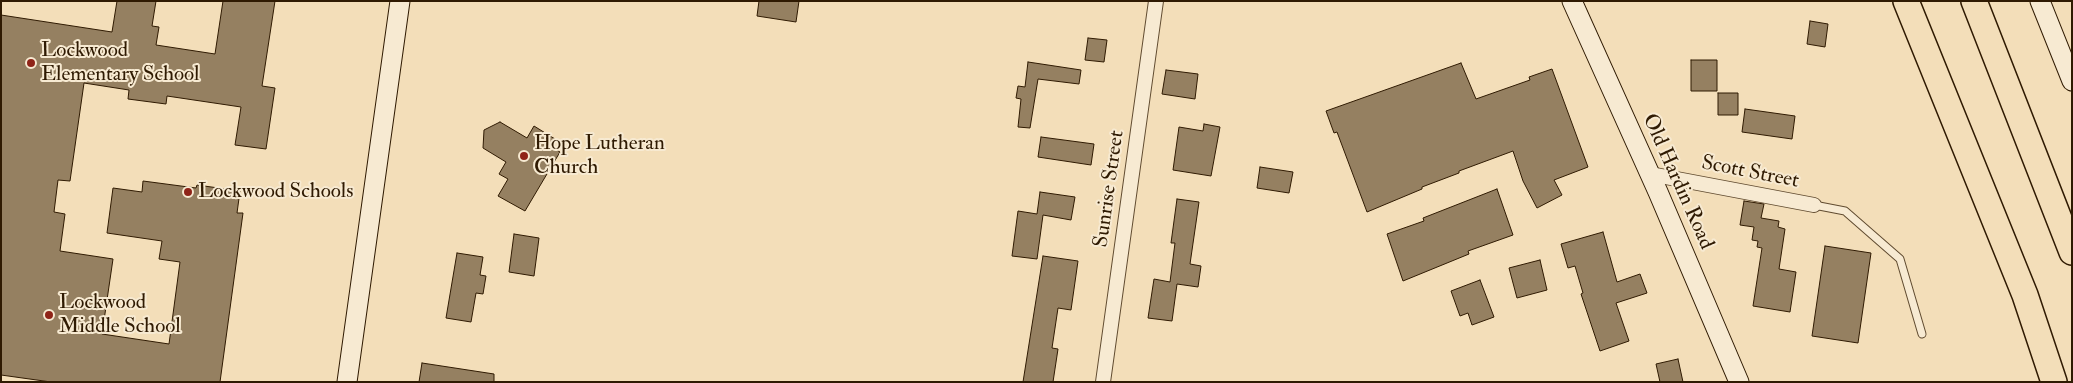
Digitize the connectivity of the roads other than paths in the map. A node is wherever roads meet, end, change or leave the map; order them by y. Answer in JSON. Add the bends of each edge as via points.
{"nodes":[{"id":1,"x":400,"y":1,"type":"edge"},
{"id":2,"x":1156,"y":1,"type":"edge"},
{"id":3,"x":1572,"y":1,"type":"edge"},
{"id":4,"x":1906,"y":1,"type":"edge"},
{"id":5,"x":1974,"y":1,"type":"edge"},
{"id":6,"x":2040,"y":1,"type":"edge"},
{"id":7,"x":2072,"y":81,"type":"edge"},
{"id":8,"x":1650,"y":174,"type":"junction"},
{"id":9,"x":1814,"y":205,"type":"joint"},
{"id":10,"x":2072,"y":252,"type":"edge"},
{"id":11,"x":1922,"y":334,"type":"dead end"},
{"id":12,"x":347,"y":382,"type":"edge"},
{"id":13,"x":1104,"y":382,"type":"edge"},
{"id":14,"x":1739,"y":382,"type":"edge"},
{"id":15,"x":2054,"y":382,"type":"edge"}],
"edges":[{"from":1,"to":12,"type":"street"},
{"from":2,"to":13,"type":"street","name":"Sunrise Street"},
{"from":3,"to":8,"type":"street","name":"Old Hardin Road"},
{"from":4,"to":15,"type":"highway","via":[[2025,295]]},
{"from":5,"to":10,"type":"highway"},
{"from":6,"to":7,"type":"street"},
{"from":8,"to":9,"type":"street","name":"Scott Street"},
{"from":8,"to":14,"type":"street","name":"Old Hardin Road"},
{"from":9,"to":11,"type":"lane","via":[[1845,211],[1900,259]]}]}
